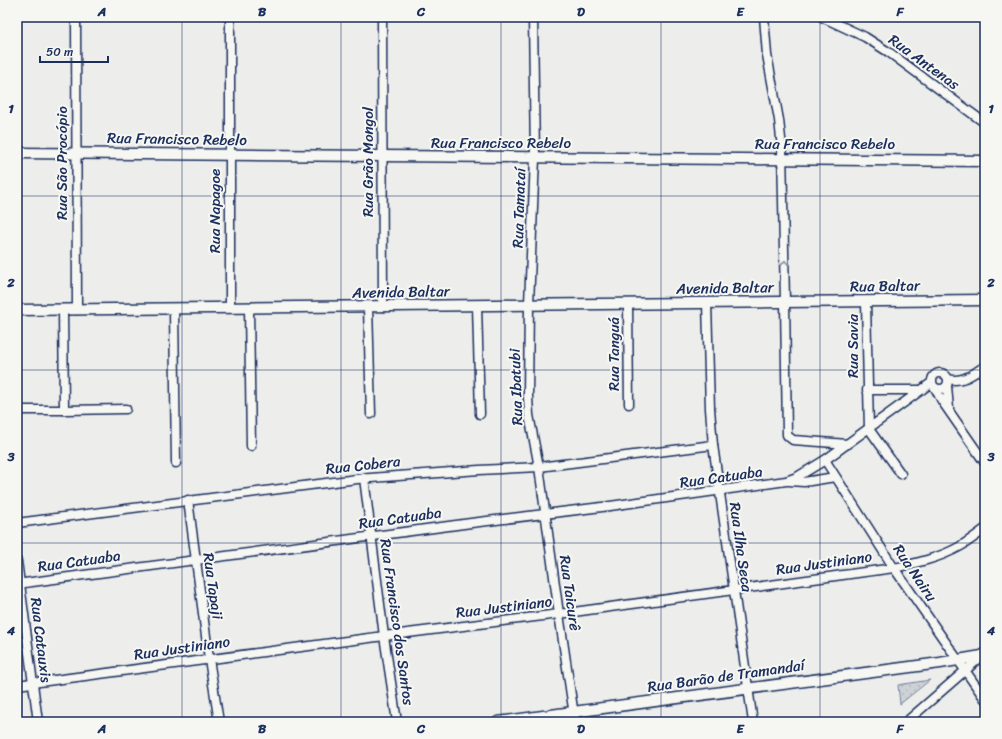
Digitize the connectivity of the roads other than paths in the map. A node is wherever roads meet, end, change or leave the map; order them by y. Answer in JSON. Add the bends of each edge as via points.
{"nodes":[{"id":1,"x":76,"y":17,"type":"edge"},
{"id":2,"x":230,"y":17,"type":"edge"},
{"id":3,"x":382,"y":17,"type":"edge"},
{"id":4,"x":534,"y":17,"type":"edge"},
{"id":5,"x":764,"y":17,"type":"edge"},
{"id":6,"x":822,"y":17,"type":"edge"},
{"id":7,"x":985,"y":123,"type":"edge"},
{"id":8,"x":17,"y":153,"type":"edge"},
{"id":9,"x":76,"y":153,"type":"junction"},
{"id":10,"x":229,"y":155,"type":"junction"},
{"id":11,"x":382,"y":157,"type":"junction"},
{"id":12,"x":535,"y":158,"type":"junction"},
{"id":13,"x":782,"y":159,"type":"junction"},
{"id":14,"x":985,"y":161,"type":"edge"},
{"id":15,"x":985,"y":300,"type":"edge"},
{"id":16,"x":785,"y":302,"type":"junction"},
{"id":17,"x":866,"y":302,"type":"junction"},
{"id":18,"x":707,"y":303,"type":"junction"},
{"id":19,"x":529,"y":304,"type":"junction"},
{"id":20,"x":628,"y":304,"type":"junction"},
{"id":21,"x":477,"y":306,"type":"junction"},
{"id":22,"x":368,"y":307,"type":"junction"},
{"id":23,"x":383,"y":307,"type":"junction"},
{"id":24,"x":230,"y":308,"type":"junction"},
{"id":25,"x":249,"y":308,"type":"junction"},
{"id":26,"x":174,"y":309,"type":"junction"},
{"id":27,"x":17,"y":310,"type":"edge"},
{"id":28,"x":63,"y":310,"type":"junction"},
{"id":29,"x":77,"y":310,"type":"junction"},
{"id":30,"x":985,"y":366,"type":"edge"},
{"id":31,"x":947,"y":382,"type":"junction"},
{"id":32,"x":933,"y":386,"type":"junction"},
{"id":33,"x":867,"y":390,"type":"junction"},
{"id":34,"x":921,"y":390,"type":"junction"},
{"id":35,"x":629,"y":404,"type":"dead end"},
{"id":36,"x":126,"y":409,"type":"dead end"},
{"id":37,"x":949,"y":409,"type":"junction"},
{"id":38,"x":17,"y":410,"type":"edge"},
{"id":39,"x":64,"y":410,"type":"junction"},
{"id":40,"x":371,"y":414,"type":"dead end"},
{"id":41,"x":480,"y":414,"type":"dead end"},
{"id":42,"x":869,"y":429,"type":"junction"},
{"id":43,"x":848,"y":444,"type":"junction"},
{"id":44,"x":713,"y":445,"type":"junction"},
{"id":45,"x":251,"y":446,"type":"dead end"},
{"id":46,"x":825,"y":460,"type":"junction"},
{"id":47,"x":176,"y":463,"type":"dead end"},
{"id":48,"x":985,"y":463,"type":"edge"},
{"id":49,"x":539,"y":467,"type":"junction"},
{"id":50,"x":901,"y":474,"type":"dead end"},
{"id":51,"x":835,"y":477,"type":"junction"},
{"id":52,"x":364,"y":478,"type":"junction"},
{"id":53,"x":786,"y":481,"type":"junction"},
{"id":54,"x":719,"y":491,"type":"junction"},
{"id":55,"x":188,"y":500,"type":"junction"},
{"id":56,"x":546,"y":514,"type":"junction"},
{"id":57,"x":17,"y":523,"type":"edge"},
{"id":58,"x":985,"y":529,"type":"edge"},
{"id":59,"x":371,"y":536,"type":"junction"},
{"id":60,"x":196,"y":560,"type":"junction"},
{"id":61,"x":17,"y":561,"type":"edge"},
{"id":62,"x":894,"y":568,"type":"junction"},
{"id":63,"x":18,"y":583,"type":"edge"},
{"id":64,"x":733,"y":590,"type":"junction"},
{"id":65,"x":559,"y":614,"type":"junction"},
{"id":66,"x":384,"y":636,"type":"junction"},
{"id":67,"x":983,"y":655,"type":"edge"},
{"id":68,"x":209,"y":659,"type":"junction"},
{"id":69,"x":957,"y":660,"type":"junction"},
{"id":70,"x":965,"y":671,"type":"junction"},
{"id":71,"x":33,"y":683,"type":"junction"},
{"id":72,"x":17,"y":685,"type":"edge"},
{"id":73,"x":749,"y":689,"type":"junction"},
{"id":74,"x":985,"y":699,"type":"edge"},
{"id":75,"x":574,"y":717,"type":"edge"},
{"id":76,"x":38,"y":722,"type":"edge"},
{"id":77,"x":219,"y":722,"type":"edge"},
{"id":78,"x":397,"y":722,"type":"edge"},
{"id":79,"x":498,"y":722,"type":"edge"},
{"id":80,"x":754,"y":722,"type":"edge"},
{"id":81,"x":906,"y":722,"type":"edge"}],
"edges":[{"from":1,"to":9,"type":"street","name":"Rua São Procópio"},
{"from":2,"to":10,"type":"street","name":"Rua Napagoe"},
{"from":3,"to":11,"type":"street","name":"Rua Grão Mongol"},
{"from":4,"to":12,"type":"street","name":"Rua Tamataí"},
{"from":5,"to":13,"type":"street"},
{"from":6,"to":7,"type":"street","name":"Rua Antenas","via":[[865,37],[890,53]]},
{"from":8,"to":9,"type":"street","name":"Rua Francisco Rebelo"},
{"from":9,"to":10,"type":"street","name":"Rua Francisco Rebelo"},
{"from":9,"to":29,"type":"street","name":"Rua São Procópio"},
{"from":10,"to":11,"type":"street","name":"Rua Francisco Rebelo"},
{"from":10,"to":24,"type":"street","name":"Rua Napagoe"},
{"from":11,"to":12,"type":"street","name":"Rua Francisco Rebelo"},
{"from":11,"to":23,"type":"street","name":"Rua Grão Mongol"},
{"from":12,"to":13,"type":"street","name":"Rua Francisco Rebelo"},
{"from":12,"to":19,"type":"street","name":"Rua Tamataí"},
{"from":13,"to":14,"type":"street","name":"Rua Francisco Rebelo"},
{"from":16,"to":13,"type":"street","one_way":true},
{"from":15,"to":17,"type":"street","name":"Rua Baltar"},
{"from":16,"to":17,"type":"street","name":"Rua Baltar"},
{"from":16,"to":18,"type":"street","name":"Avenida Baltar"},
{"from":16,"to":43,"type":"street","via":[[787,434],[793,440]]},
{"from":17,"to":33,"type":"street","name":"Rua Savia"},
{"from":18,"to":20,"type":"street","name":"Avenida Baltar"},
{"from":18,"to":44,"type":"street","name":"Rua Ilha Seca"},
{"from":19,"to":20,"type":"street","name":"Avenida Baltar"},
{"from":19,"to":21,"type":"street","name":"Avenida Baltar"},
{"from":19,"to":49,"type":"street","name":"Rua Ibatubi","via":[[528,397]]},
{"from":20,"to":35,"type":"street","name":"Rua Tanguá"},
{"from":21,"to":23,"type":"street","name":"Avenida Baltar"},
{"from":21,"to":41,"type":"street"},
{"from":22,"to":23,"type":"street","name":"Avenida Baltar"},
{"from":22,"to":25,"type":"street","name":"Avenida Baltar"},
{"from":22,"to":40,"type":"street"},
{"from":24,"to":25,"type":"street","name":"Avenida Baltar"},
{"from":24,"to":26,"type":"street","name":"Avenida Baltar"},
{"from":25,"to":45,"type":"street"},
{"from":26,"to":29,"type":"street","name":"Avenida Baltar"},
{"from":26,"to":47,"type":"street"},
{"from":27,"to":28,"type":"street","name":"Avenida Baltar"},
{"from":28,"to":29,"type":"street","name":"Avenida Baltar"},
{"from":28,"to":39,"type":"street"},
{"from":30,"to":31,"type":"street","via":[[961,380]]},
{"from":31,"to":32,"type":"street","via":[[943,389]]},
{"from":31,"to":32,"type":"street","via":[[944,374],[938,373],[932,377]]},
{"from":31,"to":37,"type":"street"},
{"from":32,"to":34,"type":"street","name":"Rua Catuaba"},
{"from":32,"to":37,"type":"street"},
{"from":33,"to":34,"type":"street","name":"Rua Savia"},
{"from":33,"to":42,"type":"street","name":"Rua Savia"},
{"from":34,"to":42,"type":"street","name":"Rua Catuaba"},
{"from":36,"to":39,"type":"street"},
{"from":37,"to":48,"type":"street"},
{"from":38,"to":39,"type":"street"},
{"from":42,"to":43,"type":"street","name":"Rua Catuaba"},
{"from":42,"to":50,"type":"street"},
{"from":43,"to":46,"type":"street","name":"Rua Catuaba"},
{"from":44,"to":49,"type":"street","name":"Rua Cobera"},
{"from":44,"to":54,"type":"street","name":"Rua Ilha Seca"},
{"from":46,"to":51,"type":"street","name":"Rua Nairu"},
{"from":46,"to":53,"type":"street","name":"Rua Catuaba"},
{"from":49,"to":52,"type":"street","name":"Rua Cobera"},
{"from":49,"to":56,"type":"street","name":"Rua Taicurê"},
{"from":51,"to":53,"type":"street","name":"Rua Catuaba","via":[[804,482]]},
{"from":51,"to":62,"type":"street","name":"Rua Nairu"},
{"from":52,"to":55,"type":"street","name":"Rua Cobera"},
{"from":52,"to":59,"type":"street","name":"Rua Francisco dos Santos"},
{"from":53,"to":54,"type":"street","name":"Rua Catuaba"},
{"from":54,"to":56,"type":"street","name":"Rua Catuaba"},
{"from":54,"to":64,"type":"street","name":"Rua Ilha Seca"},
{"from":55,"to":57,"type":"street","name":"Rua Cobera"},
{"from":55,"to":60,"type":"street","name":"Rua Tapaji"},
{"from":56,"to":59,"type":"street","name":"Rua Catuaba"},
{"from":56,"to":65,"type":"street","name":"Rua Taicurê"},
{"from":58,"to":62,"type":"street","name":"Rua Justiniano","via":[[947,553]]},
{"from":59,"to":60,"type":"street","name":"Rua Catuaba"},
{"from":59,"to":66,"type":"street","name":"Rua Francisco dos Santos"},
{"from":60,"to":63,"type":"street","name":"Rua Catuaba"},
{"from":60,"to":68,"type":"street","name":"Rua Tapaji"},
{"from":61,"to":63,"type":"street","name":"Rua Catauxis"},
{"from":62,"to":64,"type":"street","name":"Rua Justiniano"},
{"from":62,"to":69,"type":"street","name":"Rua Nairu"},
{"from":63,"to":71,"type":"street","name":"Rua Catauxis"},
{"from":64,"to":65,"type":"street","name":"Rua Justiniano"},
{"from":64,"to":73,"type":"street","name":"Rua Ilha Seca"},
{"from":65,"to":66,"type":"street","name":"Rua Justiniano"},
{"from":65,"to":75,"type":"street","name":"Rua Taicurê"},
{"from":66,"to":68,"type":"street","name":"Rua Justiniano"},
{"from":66,"to":78,"type":"street","name":"Rua Francisco dos Santos"},
{"from":67,"to":69,"type":"street","name":"Rua Barão de Tramandaí"},
{"from":67,"to":70,"type":"street"},
{"from":68,"to":71,"type":"street","name":"Rua Justiniano"},
{"from":68,"to":77,"type":"street","name":"Rua Tapaji"},
{"from":69,"to":70,"type":"street","name":"Rua Nairu"},
{"from":69,"to":73,"type":"street","name":"Rua Barão de Tramandaí"},
{"from":70,"to":74,"type":"street","name":"Rua Nairu"},
{"from":70,"to":81,"type":"street"},
{"from":71,"to":72,"type":"street","name":"Rua Justiniano"},
{"from":71,"to":76,"type":"street","name":"Rua Catauxis"},
{"from":73,"to":75,"type":"street","name":"Rua Barão de Tramandaí"},
{"from":73,"to":80,"type":"street","name":"Rua Ilha Seca"},
{"from":75,"to":79,"type":"street","name":"Rua Barão de Tramandaí"}]}
